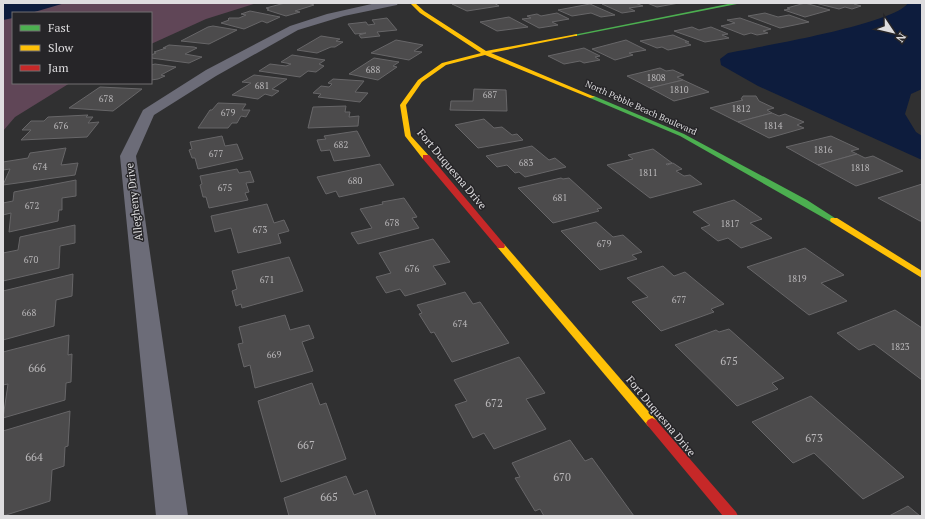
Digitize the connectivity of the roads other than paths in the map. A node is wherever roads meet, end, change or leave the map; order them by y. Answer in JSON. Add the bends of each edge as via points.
{"nodes":[{"id":1,"x":393,"y":3,"type":"edge"},
{"id":2,"x":412,"y":3,"type":"edge"},
{"id":3,"x":740,"y":3,"type":"edge"},
{"id":4,"x":485,"y":53,"type":"junction"},
{"id":5,"x":922,"y":274,"type":"edge"},
{"id":6,"x":172,"y":516,"type":"edge"},
{"id":7,"x":731,"y":516,"type":"edge"}],
"edges":[{"from":1,"to":6,"type":"street","name":"Allegheny Drive","via":[[339,14],[294,28],[211,73],[148,113],[128,156]]},
{"from":2,"to":4,"type":"street","name":"North Pebble Beach Boulevard"},
{"from":3,"to":4,"type":"street","name":"Fort Duquesna Drive"},
{"from":4,"to":5,"type":"street","name":"North Pebble Beach Boulevard","via":[[682,135],[804,202]]},
{"from":4,"to":7,"type":"street","name":"Fort Duquesna Drive","via":[[444,64],[420,81],[403,105],[408,136]]}]}
